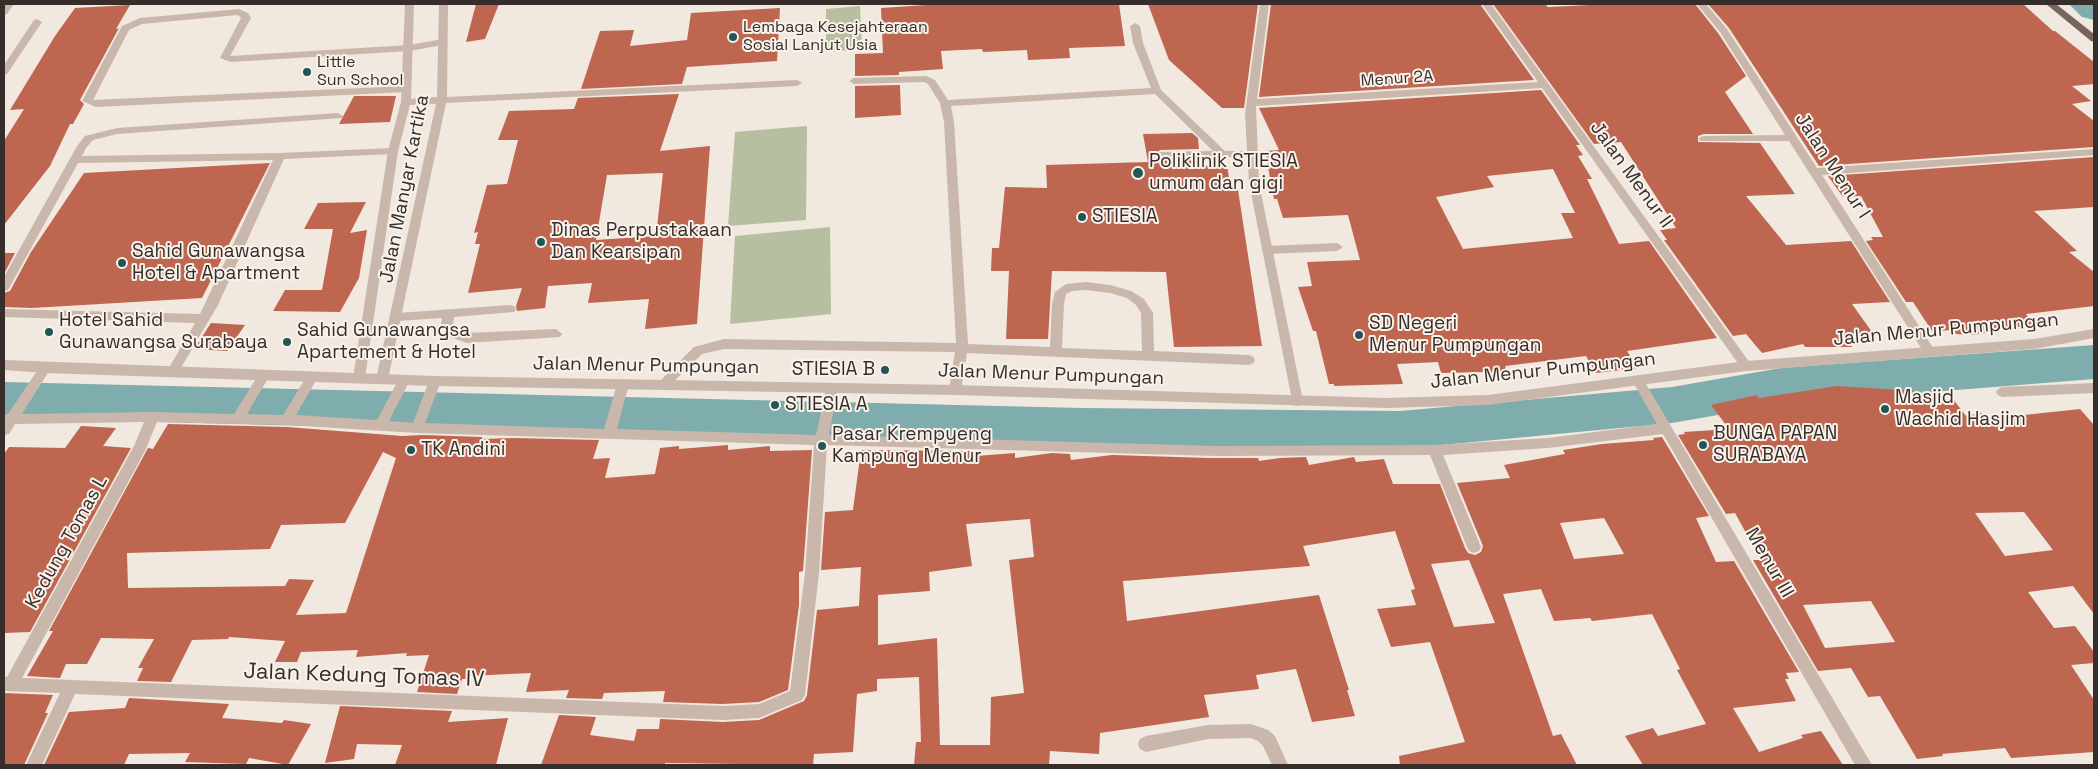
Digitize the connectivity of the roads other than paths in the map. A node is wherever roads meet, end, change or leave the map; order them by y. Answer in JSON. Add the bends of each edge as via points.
{"nodes":[{"id":1,"x":9,"y":4,"type":"edge"},
{"id":2,"x":409,"y":4,"type":"edge"},
{"id":3,"x":443,"y":4,"type":"edge"},
{"id":4,"x":1264,"y":4,"type":"edge"},
{"id":5,"x":1487,"y":4,"type":"edge"},
{"id":6,"x":1701,"y":4,"type":"edge"},
{"id":7,"x":2051,"y":4,"type":"edge"},
{"id":8,"x":4,"y":12,"type":"edge"},
{"id":9,"x":38,"y":22,"type":"dead end"},
{"id":10,"x":1135,"y":26,"type":"dead end"},
{"id":11,"x":2094,"y":39,"type":"edge"},
{"id":12,"x":443,"y":42,"type":"junction"},
{"id":13,"x":409,"y":48,"type":"junction"},
{"id":14,"x":4,"y":72,"type":"edge"},
{"id":15,"x":854,"y":81,"type":"dead end"},
{"id":16,"x":797,"y":83,"type":"dead end"},
{"id":17,"x":1545,"y":85,"type":"junction"},
{"id":18,"x":407,"y":89,"type":"junction"},
{"id":19,"x":1157,"y":91,"type":"junction"},
{"id":20,"x":442,"y":100,"type":"junction"},
{"id":21,"x":406,"y":102,"type":"junction"},
{"id":22,"x":945,"y":103,"type":"junction"},
{"id":23,"x":1251,"y":103,"type":"junction"},
{"id":24,"x":338,"y":116,"type":"dead end"},
{"id":25,"x":1792,"y":138,"type":"junction"},
{"id":26,"x":1704,"y":139,"type":"dead end"},
{"id":27,"x":393,"y":151,"type":"junction"},
{"id":28,"x":2094,"y":152,"type":"edge"},
{"id":29,"x":1222,"y":154,"type":"junction"},
{"id":30,"x":1253,"y":154,"type":"junction"},
{"id":31,"x":1160,"y":155,"type":"dead end"},
{"id":32,"x":280,"y":156,"type":"junction"},
{"id":33,"x":74,"y":160,"type":"junction"},
{"id":34,"x":1813,"y":172,"type":"junction"},
{"id":35,"x":1337,"y":247,"type":"dead end"},
{"id":36,"x":1267,"y":250,"type":"junction"},
{"id":37,"x":4,"y":286,"type":"edge"},
{"id":38,"x":510,"y":309,"type":"dead end"},
{"id":39,"x":4,"y":313,"type":"edge"},
{"id":40,"x":449,"y":314,"type":"junction"},
{"id":41,"x":397,"y":317,"type":"junction"},
{"id":42,"x":204,"y":320,"type":"junction"},
{"id":43,"x":556,"y":334,"type":"dead end"},
{"id":44,"x":2094,"y":334,"type":"edge"},
{"id":45,"x":962,"y":348,"type":"junction"},
{"id":46,"x":1056,"y":351,"type":"junction"},
{"id":47,"x":1929,"y":351,"type":"junction"},
{"id":48,"x":1148,"y":355,"type":"junction"},
{"id":49,"x":1249,"y":360,"type":"dead end"},
{"id":50,"x":4,"y":365,"type":"edge"},
{"id":51,"x":1746,"y":366,"type":"junction"},
{"id":52,"x":45,"y":368,"type":"junction"},
{"id":53,"x":172,"y":372,"type":"junction"},
{"id":54,"x":264,"y":375,"type":"junction"},
{"id":55,"x":312,"y":377,"type":"junction"},
{"id":56,"x":359,"y":378,"type":"junction"},
{"id":57,"x":382,"y":379,"type":"junction"},
{"id":58,"x":404,"y":380,"type":"junction"},
{"id":59,"x":435,"y":380,"type":"junction"},
{"id":60,"x":1639,"y":382,"type":"junction"},
{"id":61,"x":623,"y":384,"type":"junction"},
{"id":62,"x":663,"y":385,"type":"junction"},
{"id":63,"x":832,"y":388,"type":"junction"},
{"id":64,"x":2094,"y":388,"type":"edge"},
{"id":65,"x":955,"y":390,"type":"junction"},
{"id":66,"x":2002,"y":392,"type":"dead end"},
{"id":67,"x":1297,"y":401,"type":"junction"},
{"id":68,"x":10,"y":416,"type":"edge"},
{"id":69,"x":239,"y":416,"type":"junction"},
{"id":70,"x":153,"y":417,"type":"junction"},
{"id":71,"x":289,"y":417,"type":"junction"},
{"id":72,"x":384,"y":420,"type":"junction"},
{"id":73,"x":419,"y":423,"type":"junction"},
{"id":74,"x":1664,"y":424,"type":"junction"},
{"id":75,"x":4,"y":430,"type":"edge"},
{"id":76,"x":610,"y":430,"type":"junction"},
{"id":77,"x":822,"y":436,"type":"junction"},
{"id":78,"x":1434,"y":450,"type":"junction"},
{"id":79,"x":1474,"y":547,"type":"dead end"},
{"id":80,"x":7,"y":684,"type":"edge"},
{"id":81,"x":72,"y":686,"type":"junction"},
{"id":82,"x":1146,"y":744,"type":"dead end"},
{"id":83,"x":34,"y":765,"type":"edge"},
{"id":84,"x":1280,"y":765,"type":"edge"},
{"id":85,"x":1864,"y":765,"type":"edge"}],
"edges":[{"from":1,"to":8,"type":"street"},
{"from":2,"to":13,"type":"street","name":"Jalan Manyar Kartika"},
{"from":3,"to":12,"type":"street","name":"Jalan Manyar Kartika"},
{"from":4,"to":23,"type":"street"},
{"from":5,"to":17,"type":"street","name":"Jalan Menur II"},
{"from":6,"to":25,"type":"street","name":"Jalan Menur I","via":[[1724,31]]},
{"from":7,"to":11,"type":"main road"},
{"from":9,"to":14,"type":"street"},
{"from":10,"to":19,"type":"street","via":[[1138,43]]},
{"from":12,"to":13,"type":"street"},
{"from":12,"to":20,"type":"street","name":"Jalan Manyar Kartika"},
{"from":13,"to":18,"type":"street","name":"Jalan Manyar Kartika"},
{"from":13,"to":18,"type":"street","via":[[231,59],[225,58],[246,18],[239,12],[140,21],[124,28],[87,101],[96,104]]},
{"from":15,"to":22,"type":"street","via":[[926,79],[932,82]]},
{"from":16,"to":20,"type":"street"},
{"from":17,"to":23,"type":"street","name":"Menur 2A"},
{"from":17,"to":51,"type":"street","name":"Jalan Menur II"},
{"from":18,"to":21,"type":"street","name":"Jalan Manyar Kartika"},
{"from":19,"to":22,"type":"street"},
{"from":19,"to":29,"type":"street"},
{"from":20,"to":21,"type":"street"},
{"from":20,"to":41,"type":"street","name":"Jalan Manyar Kartika"},
{"from":21,"to":27,"type":"street","name":"Jalan Manyar Kartika"},
{"from":22,"to":45,"type":"street","via":[[949,122]]},
{"from":23,"to":30,"type":"street"},
{"from":24,"to":33,"type":"street","via":[[100,134],[89,138]]},
{"from":25,"to":26,"type":"street"},
{"from":25,"to":34,"type":"street","name":"Jalan Menur I"},
{"from":27,"to":32,"type":"street"},
{"from":27,"to":56,"type":"street","name":"Jalan Manyar Kartika"},
{"from":28,"to":34,"type":"street"},
{"from":29,"to":30,"type":"street"},
{"from":29,"to":31,"type":"street"},
{"from":30,"to":36,"type":"street","via":[[1254,183]]},
{"from":32,"to":33,"type":"street"},
{"from":32,"to":42,"type":"street"},
{"from":33,"to":37,"type":"street"},
{"from":34,"to":47,"type":"street","name":"Jalan Menur I"},
{"from":35,"to":36,"type":"street"},
{"from":36,"to":67,"type":"street"},
{"from":38,"to":40,"type":"street"},
{"from":39,"to":42,"type":"street"},
{"from":40,"to":41,"type":"street"},
{"from":40,"to":43,"type":"street","via":[[447,324],[450,330],[467,338]]},
{"from":41,"to":57,"type":"street","name":"Jalan Manyar Kartika"},
{"from":42,"to":53,"type":"street"},
{"from":44,"to":47,"type":"street","name":"Jalan Menur Pumpungan","via":[[2034,344]]},
{"from":45,"to":46,"type":"street"},
{"from":45,"to":62,"type":"street","via":[[718,345],[698,350]]},
{"from":45,"to":65,"type":"street"},
{"from":46,"to":48,"type":"street"},
{"from":46,"to":48,"type":"street","via":[[1061,292],[1070,287],[1086,286],[1131,295],[1140,302],[1147,313]]},
{"from":47,"to":51,"type":"street","name":"Jalan Menur Pumpungan"},
{"from":48,"to":49,"type":"street"},
{"from":50,"to":52,"type":"street","name":"Jalan Menur Pumpungan"},
{"from":51,"to":60,"type":"street","name":"Jalan Menur Pumpungan"},
{"from":52,"to":53,"type":"street","name":"Jalan Menur Pumpungan"},
{"from":52,"to":68,"type":"street"},
{"from":53,"to":54,"type":"street","name":"Jalan Menur Pumpungan"},
{"from":54,"to":55,"type":"street","name":"Jalan Menur Pumpungan"},
{"from":54,"to":69,"type":"street"},
{"from":55,"to":56,"type":"street","name":"Jalan Menur Pumpungan"},
{"from":55,"to":71,"type":"street"},
{"from":56,"to":57,"type":"street","name":"Jalan Menur Pumpungan"},
{"from":57,"to":58,"type":"street","name":"Jalan Menur Pumpungan"},
{"from":58,"to":59,"type":"street","name":"Jalan Menur Pumpungan"},
{"from":58,"to":72,"type":"street"},
{"from":59,"to":61,"type":"street","name":"Jalan Menur Pumpungan"},
{"from":59,"to":73,"type":"street"},
{"from":60,"to":67,"type":"street","name":"Jalan Menur Pumpungan","via":[[1488,400]]},
{"from":60,"to":74,"type":"street","name":"Menur III"},
{"from":61,"to":62,"type":"street","name":"Jalan Menur Pumpungan"},
{"from":61,"to":76,"type":"street"},
{"from":62,"to":63,"type":"street","name":"Jalan Menur Pumpungan"},
{"from":63,"to":65,"type":"street","name":"Jalan Menur Pumpungan"},
{"from":63,"to":77,"type":"street"},
{"from":64,"to":66,"type":"street"},
{"from":65,"to":67,"type":"street","name":"Jalan Menur Pumpungan"},
{"from":68,"to":70,"type":"street"},
{"from":68,"to":75,"type":"street"},
{"from":69,"to":70,"type":"street"},
{"from":69,"to":71,"type":"street"},
{"from":70,"to":80,"type":"street","name":"Kedung Tomas L","via":[[140,447]]},
{"from":71,"to":72,"type":"street"},
{"from":72,"to":73,"type":"street"},
{"from":73,"to":76,"type":"street"},
{"from":74,"to":78,"type":"street","via":[[1548,443]]},
{"from":74,"to":85,"type":"street","name":"Menur III"},
{"from":76,"to":77,"type":"street"},
{"from":77,"to":78,"type":"street","via":[[1217,451]]},
{"from":77,"to":81,"type":"street","name":"Jalan Kedung Tomas IV","via":[[812,573],[797,695],[759,711],[723,714]]},
{"from":78,"to":79,"type":"street"},
{"from":80,"to":81,"type":"street","name":"Jalan Kedung Tomas IV"},
{"from":81,"to":83,"type":"street"},
{"from":82,"to":84,"type":"street","via":[[1208,732],[1251,731],[1269,741]]}]}
